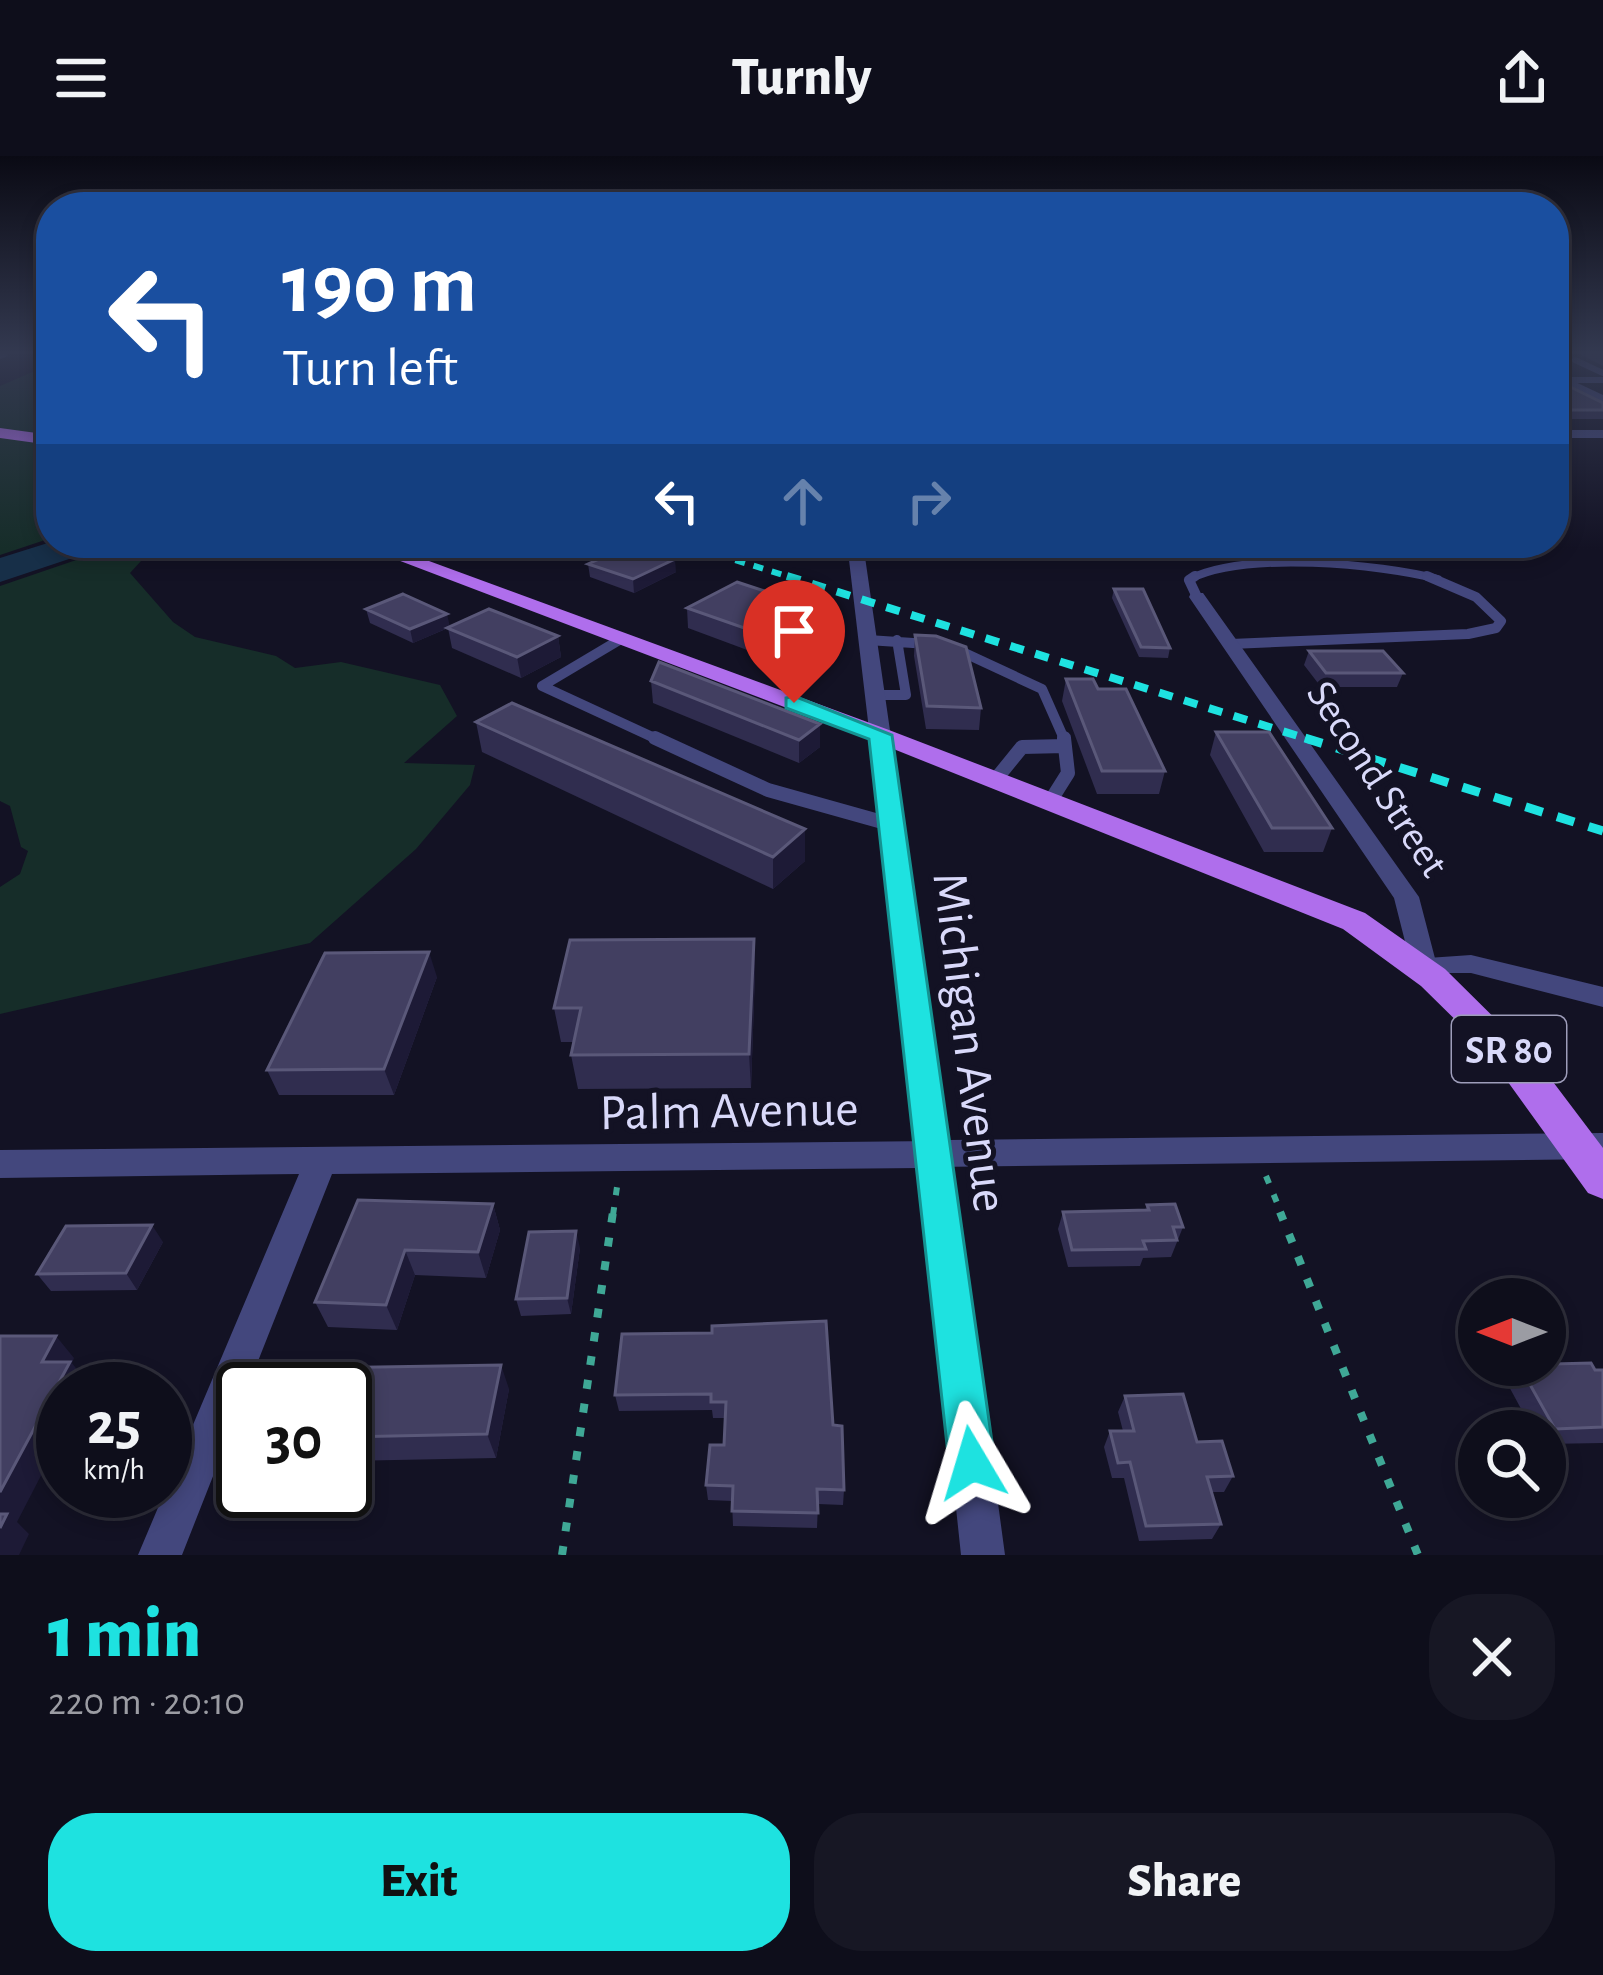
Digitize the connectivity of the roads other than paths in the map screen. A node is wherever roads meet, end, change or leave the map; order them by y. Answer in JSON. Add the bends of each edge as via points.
{"nodes":[{"id":1,"x":0,"y":433,"type":"edge"},
{"id":2,"x":1569,"y":434,"type":"edge"},
{"id":3,"x":1603,"y":434,"type":"edge"},
{"id":4,"x":36,"y":438,"type":"edge"},
{"id":5,"x":402,"y":558,"type":"edge"},
{"id":6,"x":857,"y":558,"type":"edge"},
{"id":7,"x":1197,"y":597,"type":"joint"},
{"id":8,"x":620,"y":639,"type":"junction"},
{"id":9,"x":868,"y":640,"type":"junction"},
{"id":10,"x":897,"y":640,"type":"junction"},
{"id":11,"x":1232,"y":644,"type":"junction"},
{"id":12,"x":872,"y":668,"type":"junction"},
{"id":13,"x":902,"y":668,"type":"junction"},
{"id":14,"x":875,"y":695,"type":"junction"},
{"id":15,"x":880,"y":735,"type":"junction"},
{"id":16,"x":1065,"y":746,"type":"junction"},
{"id":17,"x":997,"y":779,"type":"junction"},
{"id":18,"x":1051,"y":800,"type":"junction"},
{"id":19,"x":893,"y":825,"type":"junction"},
{"id":20,"x":1423,"y":966,"type":"junction"},
{"id":21,"x":1603,"y":997,"type":"edge"},
{"id":22,"x":934,"y":1154,"type":"junction"},
{"id":23,"x":1595,"y":1158,"type":"edge"},
{"id":24,"x":321,"y":1160,"type":"junction"},
{"id":25,"x":0,"y":1164,"type":"edge"},
{"id":26,"x":160,"y":1555,"type":"edge"},
{"id":27,"x":983,"y":1555,"type":"edge"}],
"edges":[{"from":1,"to":4,"type":"main road"},
{"from":2,"to":3,"type":"street"},
{"from":5,"to":8,"type":"main road","number":"SR 80"},
{"from":6,"to":9,"type":"street","name":"Michigan Avenue"},
{"from":7,"to":11,"type":"street","name":"Second Street"},
{"from":7,"to":11,"type":"lane","via":[[1189,580],[1197,575],[1265,564],[1382,568],[1460,589],[1501,621],[1468,634]]},
{"from":8,"to":15,"type":"main road","number":"SR 80"},
{"from":8,"to":19,"type":"lane","via":[[542,686],[768,790]]},
{"from":9,"to":10,"type":"lane"},
{"from":9,"to":12,"type":"street","name":"Michigan Avenue"},
{"from":10,"to":13,"type":"lane"},
{"from":10,"to":16,"type":"lane","via":[[957,649],[1042,689]]},
{"from":11,"to":20,"type":"street","name":"Second Street","via":[[1406,897]]},
{"from":12,"to":13,"type":"lane"},
{"from":12,"to":14,"type":"street","name":"Michigan Avenue"},
{"from":13,"to":14,"type":"lane","via":[[906,694]]},
{"from":14,"to":15,"type":"street","name":"Michigan Avenue"},
{"from":15,"to":17,"type":"main road","number":"SR 80"},
{"from":15,"to":19,"type":"street","name":"Michigan Avenue"},
{"from":16,"to":17,"type":"lane","via":[[1022,747]]},
{"from":16,"to":18,"type":"lane","via":[[1070,782]]},
{"from":17,"to":18,"type":"main road","number":"SR 80"},
{"from":18,"to":20,"type":"main road","number":"SR 80","via":[[1309,899]]},
{"from":19,"to":22,"type":"street","name":"Michigan Avenue"},
{"from":20,"to":21,"type":"street","via":[[1472,964]]},
{"from":20,"to":23,"type":"main road","number":"SR 80","via":[[1504,1043]]},
{"from":22,"to":23,"type":"street","name":"Palm Avenue","via":[[1253,1147]]},
{"from":22,"to":24,"type":"street","name":"Palm Avenue"},
{"from":22,"to":27,"type":"street","name":"Michigan Avenue"},
{"from":24,"to":25,"type":"street","name":"Palm Avenue"},
{"from":24,"to":26,"type":"street"}]}
